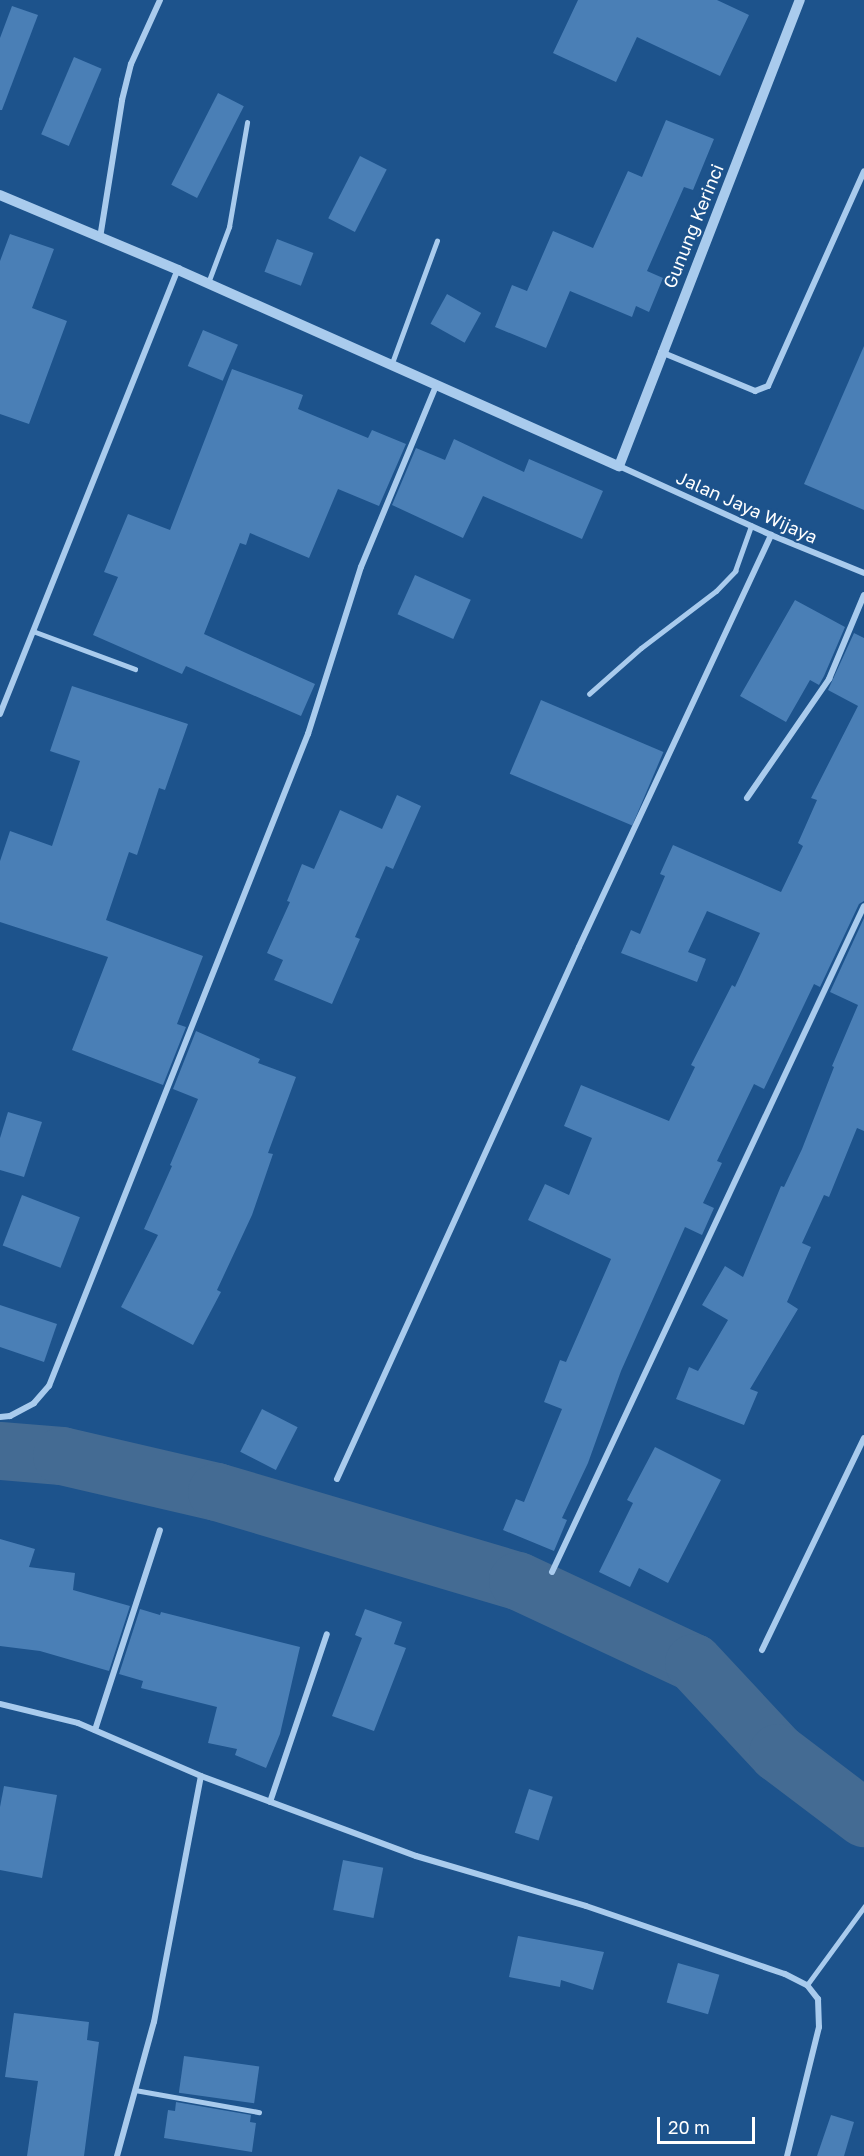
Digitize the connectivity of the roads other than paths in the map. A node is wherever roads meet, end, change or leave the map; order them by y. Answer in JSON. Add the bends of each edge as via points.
{"nodes":[{"id":1,"x":160,"y":0,"type":"edge"},
{"id":2,"x":800,"y":0,"type":"edge"},
{"id":3,"x":247,"y":123,"type":"dead end"},
{"id":4,"x":864,"y":171,"type":"edge"},
{"id":5,"x":1,"y":198,"type":"edge"},
{"id":6,"x":100,"y":238,"type":"junction"},
{"id":7,"x":438,"y":241,"type":"dead end"},
{"id":8,"x":178,"y":270,"type":"junction"},
{"id":9,"x":208,"y":283,"type":"junction"},
{"id":10,"x":661,"y":352,"type":"junction"},
{"id":11,"x":392,"y":366,"type":"junction"},
{"id":12,"x":436,"y":386,"type":"junction"},
{"id":13,"x":619,"y":466,"type":"junction"},
{"id":14,"x":751,"y":526,"type":"junction"},
{"id":15,"x":771,"y":535,"type":"junction"},
{"id":16,"x":864,"y":573,"type":"edge"},
{"id":17,"x":864,"y":595,"type":"edge"},
{"id":18,"x":33,"y":631,"type":"junction"},
{"id":19,"x":135,"y":669,"type":"dead end"},
{"id":20,"x":589,"y":694,"type":"dead end"},
{"id":21,"x":0,"y":714,"type":"edge"},
{"id":22,"x":747,"y":798,"type":"dead end"},
{"id":23,"x":864,"y":906,"type":"edge"},
{"id":24,"x":0,"y":1417,"type":"edge"},
{"id":25,"x":864,"y":1438,"type":"edge"},
{"id":26,"x":338,"y":1479,"type":"dead end"},
{"id":27,"x":160,"y":1530,"type":"dead end"},
{"id":28,"x":552,"y":1572,"type":"dead end"},
{"id":29,"x":327,"y":1634,"type":"dead end"},
{"id":30,"x":762,"y":1650,"type":"dead end"},
{"id":31,"x":0,"y":1704,"type":"edge"},
{"id":32,"x":95,"y":1730,"type":"junction"},
{"id":33,"x":201,"y":1776,"type":"junction"},
{"id":34,"x":270,"y":1802,"type":"junction"},
{"id":35,"x":864,"y":1907,"type":"edge"},
{"id":36,"x":807,"y":1985,"type":"junction"},
{"id":37,"x":135,"y":2091,"type":"junction"},
{"id":38,"x":259,"y":2112,"type":"dead end"},
{"id":39,"x":117,"y":2156,"type":"edge"},
{"id":40,"x":787,"y":2156,"type":"edge"}],
"edges":[{"from":1,"to":6,"type":"street","via":[[131,64],[124,91]]},
{"from":2,"to":10,"type":"street","name":"Gunung Kerinci"},
{"from":3,"to":9,"type":"lane","via":[[229,226]]},
{"from":4,"to":10,"type":"street","via":[[768,386],[755,391]]},
{"from":5,"to":6,"type":"street"},
{"from":6,"to":8,"type":"street"},
{"from":7,"to":11,"type":"lane"},
{"from":8,"to":9,"type":"street"},
{"from":8,"to":18,"type":"street"},
{"from":9,"to":11,"type":"street"},
{"from":10,"to":13,"type":"street","name":"Gunung Kerinci"},
{"from":11,"to":12,"type":"street"},
{"from":12,"to":13,"type":"street"},
{"from":12,"to":24,"type":"street","via":[[361,567],[308,734],[49,1386],[34,1403]]},
{"from":13,"to":14,"type":"street","name":"Jalan Jaya Wijaya"},
{"from":14,"to":15,"type":"street","name":"Jalan Jaya Wijaya"},
{"from":14,"to":20,"type":"lane","via":[[735,571],[717,591],[641,648]]},
{"from":15,"to":16,"type":"street","name":"Jalan Jaya Wijaya"},
{"from":15,"to":26,"type":"street"},
{"from":17,"to":22,"type":"street","via":[[830,679]]},
{"from":18,"to":19,"type":"lane"},
{"from":18,"to":21,"type":"street"},
{"from":23,"to":28,"type":"street"},
{"from":25,"to":30,"type":"street"},
{"from":27,"to":32,"type":"street"},
{"from":29,"to":34,"type":"street"},
{"from":31,"to":32,"type":"street"},
{"from":32,"to":33,"type":"street"},
{"from":33,"to":34,"type":"street"},
{"from":33,"to":37,"type":"street","via":[[154,2022]]},
{"from":34,"to":36,"type":"street","via":[[416,1856],[586,1906]]},
{"from":35,"to":36,"type":"lane"},
{"from":36,"to":40,"type":"street","via":[[818,1999],[819,2027]]},
{"from":37,"to":38,"type":"lane"},
{"from":37,"to":39,"type":"street"}]}
